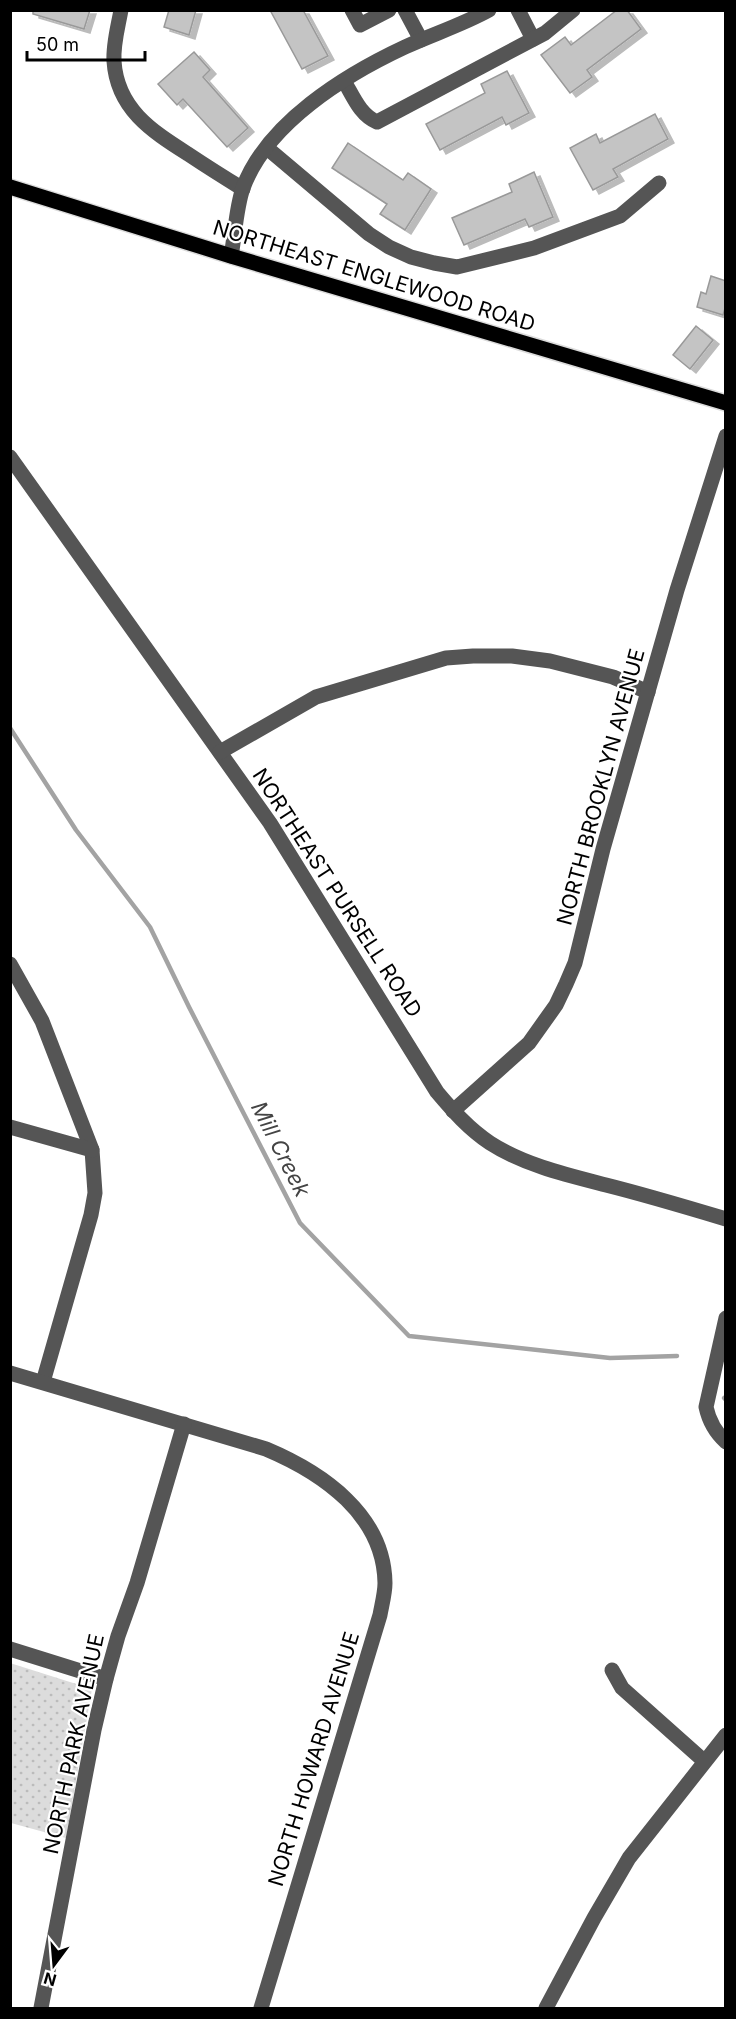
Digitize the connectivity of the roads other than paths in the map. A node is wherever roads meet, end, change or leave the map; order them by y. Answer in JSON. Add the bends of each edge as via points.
{"nodes":[{"id":1,"x":121,"y":10,"type":"edge"},
{"id":2,"x":352,"y":10,"type":"edge"},
{"id":3,"x":389,"y":10,"type":"edge"},
{"id":4,"x":405,"y":10,"type":"edge"},
{"id":5,"x":489,"y":10,"type":"edge"},
{"id":6,"x":518,"y":10,"type":"edge"},
{"id":7,"x":573,"y":10,"type":"edge"},
{"id":8,"x":533,"y":39,"type":"junction"},
{"id":9,"x":421,"y":40,"type":"junction"},
{"id":10,"x":344,"y":81,"type":"junction"},
{"id":11,"x":267,"y":148,"type":"junction"},
{"id":12,"x":659,"y":183,"type":"dead end"},
{"id":13,"x":10,"y":187,"type":"edge"},
{"id":14,"x":243,"y":189,"type":"junction"},
{"id":15,"x":231,"y":256,"type":"junction"},
{"id":16,"x":726,"y":403,"type":"edge"},
{"id":17,"x":726,"y":436,"type":"edge"},
{"id":18,"x":10,"y":457,"type":"edge"},
{"id":19,"x":648,"y":692,"type":"junction"},
{"id":20,"x":220,"y":752,"type":"junction"},
{"id":21,"x":10,"y":964,"type":"edge"},
{"id":22,"x":453,"y":1111,"type":"junction"},
{"id":23,"x":10,"y":1126,"type":"edge"},
{"id":24,"x":92,"y":1150,"type":"junction"},
{"id":25,"x":726,"y":1219,"type":"edge"},
{"id":26,"x":726,"y":1318,"type":"edge"},
{"id":27,"x":10,"y":1372,"type":"edge"},
{"id":28,"x":43,"y":1382,"type":"junction"},
{"id":29,"x":184,"y":1424,"type":"junction"},
{"id":30,"x":726,"y":1442,"type":"edge"},
{"id":31,"x":10,"y":1649,"type":"edge"},
{"id":32,"x":612,"y":1670,"type":"dead end"},
{"id":33,"x":106,"y":1679,"type":"junction"},
{"id":34,"x":726,"y":1735,"type":"edge"},
{"id":35,"x":704,"y":1761,"type":"junction"},
{"id":36,"x":41,"y":2008,"type":"edge"},
{"id":37,"x":261,"y":2008,"type":"edge"},
{"id":38,"x":546,"y":2008,"type":"edge"}],
"edges":[{"from":1,"to":14,"type":"street","via":[[114,58],[130,107],[152,131]]},
{"from":2,"to":3,"type":"street","via":[[360,25]]},
{"from":4,"to":9,"type":"street"},
{"from":5,"to":9,"type":"street"},
{"from":6,"to":8,"type":"street"},
{"from":7,"to":8,"type":"street"},
{"from":8,"to":10,"type":"street","via":[[377,122],[359,106]]},
{"from":9,"to":10,"type":"street"},
{"from":10,"to":11,"type":"street","via":[[286,124]]},
{"from":11,"to":12,"type":"street","via":[[389,247],[434,264],[457,267],[534,248],[620,216]]},
{"from":11,"to":14,"type":"street"},
{"from":13,"to":15,"type":"main road","name":"NORTHEAST ENGLEWOOD ROAD"},
{"from":14,"to":15,"type":"street"},
{"from":15,"to":16,"type":"main road","name":"NORTHEAST ENGLEWOOD ROAD"},
{"from":17,"to":19,"type":"street","name":"NORTH BROOKLYN AVENUE"},
{"from":18,"to":20,"type":"street","name":"NORTHEAST PURSELL ROAD"},
{"from":19,"to":20,"type":"street","via":[[613,677],[550,661],[446,658],[316,698]]},
{"from":19,"to":22,"type":"street","name":"NORTH BROOKLYN AVENUE","via":[[566,984],[529,1043]]},
{"from":20,"to":22,"type":"street","name":"NORTHEAST PURSELL ROAD","via":[[270,823],[437,1092]]},
{"from":21,"to":24,"type":"street","via":[[42,1021]]},
{"from":22,"to":25,"type":"street","name":"NORTHEAST PURSELL ROAD","via":[[512,1155],[577,1178]]},
{"from":23,"to":24,"type":"street"},
{"from":24,"to":28,"type":"street","via":[[95,1193],[91,1215]]},
{"from":26,"to":30,"type":"street","via":[[706,1407],[718,1435]]},
{"from":27,"to":28,"type":"street","name":"NORTH HOWARD AVENUE"},
{"from":28,"to":29,"type":"street","name":"NORTH HOWARD AVENUE"},
{"from":29,"to":33,"type":"street","name":"NORTH PARK AVENUE"},
{"from":29,"to":37,"type":"street","name":"NORTH HOWARD AVENUE","via":[[267,1449],[320,1475],[366,1522],[383,1561],[382,1604]]},
{"from":31,"to":33,"type":"street"},
{"from":32,"to":35,"type":"street","via":[[622,1688]]},
{"from":33,"to":36,"type":"street","name":"NORTH PARK AVENUE"},
{"from":34,"to":35,"type":"street"},
{"from":35,"to":38,"type":"street","via":[[630,1858]]}]}
